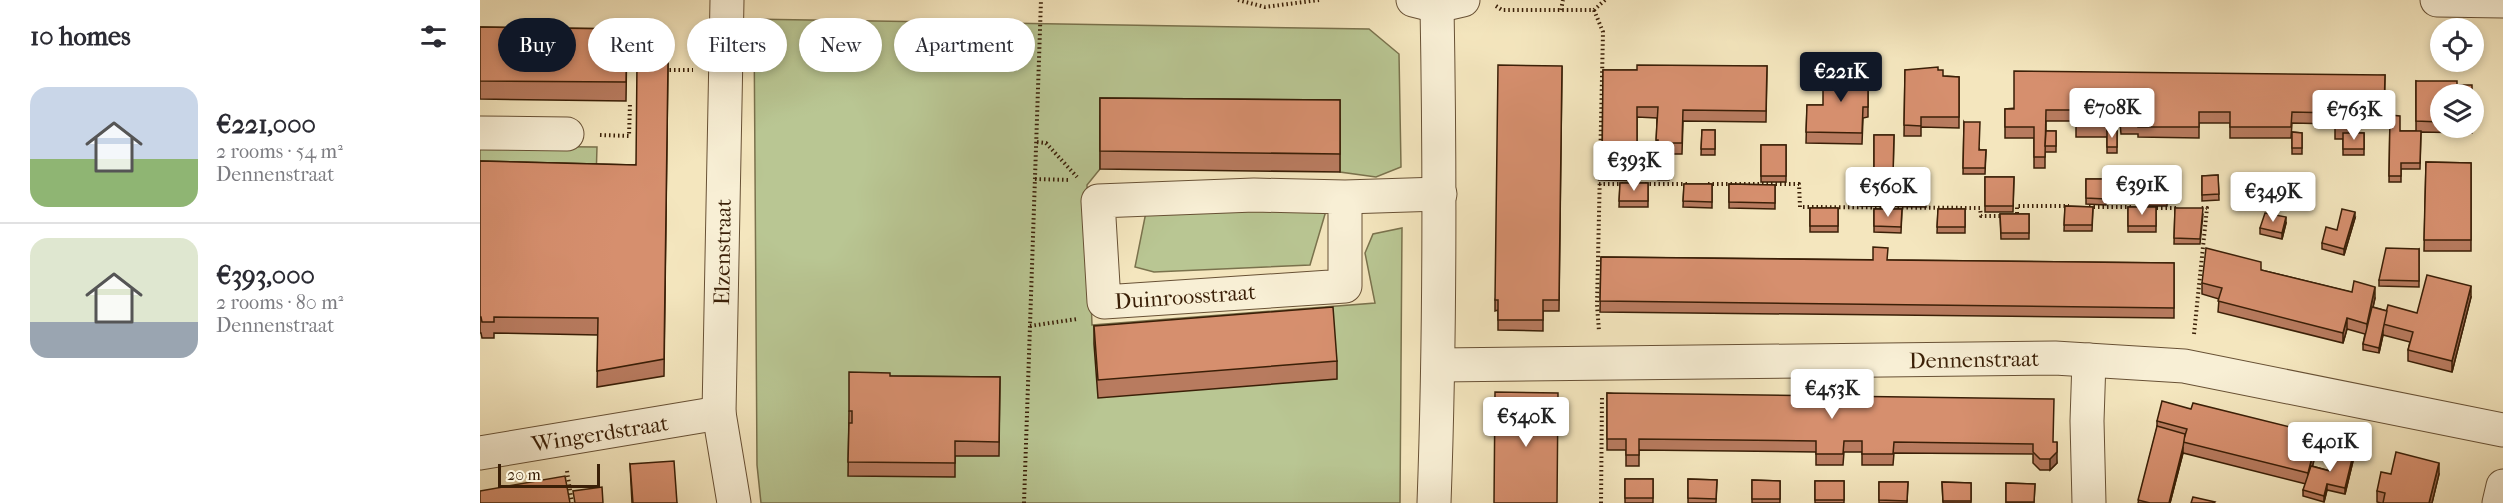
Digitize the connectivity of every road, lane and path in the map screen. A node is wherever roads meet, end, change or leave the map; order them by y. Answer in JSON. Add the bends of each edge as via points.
{"nodes":[{"id":1,"x":727,"y":0,"type":"edge"},
{"id":2,"x":1041,"y":0,"type":"edge"},
{"id":3,"x":1239,"y":0,"type":"edge"},
{"id":4,"x":1319,"y":0,"type":"edge"},
{"id":5,"x":1563,"y":0,"type":"edge"},
{"id":6,"x":1605,"y":0,"type":"edge"},
{"id":7,"x":2437,"y":0,"type":"edge"},
{"id":8,"x":1313,"y":1,"type":"edge"},
{"id":9,"x":2503,"y":1,"type":"edge"},
{"id":10,"x":1452,"y":3,"type":"edge"},
{"id":11,"x":1561,"y":10,"type":"junction"},
{"id":12,"x":1594,"y":10,"type":"junction"},
{"id":13,"x":727,"y":18,"type":"edge"},
{"id":14,"x":726,"y":72,"type":"edge"},
{"id":15,"x":630,"y":103,"type":"dead end"},
{"id":16,"x":480,"y":133,"type":"edge"},
{"id":17,"x":567,"y":134,"type":"joint"},
{"id":18,"x":1037,"y":141,"type":"junction"},
{"id":19,"x":1079,"y":180,"type":"dead end"},
{"id":20,"x":1599,"y":184,"type":"junction"},
{"id":21,"x":1693,"y":184,"type":"edge"},
{"id":22,"x":1705,"y":184,"type":"edge"},
{"id":23,"x":1440,"y":194,"type":"junction"},
{"id":24,"x":1345,"y":197,"type":"junction"},
{"id":25,"x":2076,"y":207,"type":"edge"},
{"id":26,"x":2088,"y":207,"type":"edge"},
{"id":27,"x":2135,"y":207,"type":"edge"},
{"id":28,"x":2147,"y":207,"type":"edge"},
{"id":29,"x":2183,"y":208,"type":"edge"},
{"id":30,"x":2195,"y":208,"type":"edge"},
{"id":31,"x":1104,"y":302,"type":"junction"},
{"id":32,"x":1030,"y":326,"type":"junction"},
{"id":33,"x":2089,"y":360,"type":"junction"},
{"id":34,"x":1602,"y":363,"type":"junction"},
{"id":35,"x":1439,"y":365,"type":"junction"},
{"id":36,"x":2191,"y":368,"type":"junction"},
{"id":37,"x":720,"y":413,"type":"junction"},
{"id":38,"x":2503,"y":430,"type":"edge"},
{"id":39,"x":480,"y":453,"type":"edge"},
{"id":40,"x":2503,"y":486,"type":"edge"},
{"id":41,"x":734,"y":503,"type":"edge"},
{"id":42,"x":1024,"y":503,"type":"edge"},
{"id":43,"x":1434,"y":503,"type":"edge"},
{"id":44,"x":1601,"y":503,"type":"edge"},
{"id":45,"x":2089,"y":503,"type":"edge"},
{"id":46,"x":2499,"y":503,"type":"edge"}],
"edges":[{"from":1,"to":13,"type":"street","name":"Elzenstraat"},
{"from":2,"to":18,"type":"path"},
{"from":3,"to":8,"type":"path","via":[[1265,7]]},
{"from":4,"to":8,"type":"path"},
{"from":5,"to":11,"type":"path"},
{"from":6,"to":12,"type":"path"},
{"from":7,"to":9,"type":"street"},
{"from":10,"to":11,"type":"path","via":[[1502,10]]},
{"from":10,"to":23,"type":"street"},
{"from":11,"to":12,"type":"path"},
{"from":12,"to":20,"type":"path","via":[[1603,32]]},
{"from":14,"to":37,"type":"street","name":"Elzenstraat"},
{"from":15,"to":17,"type":"path","via":[[629,136]]},
{"from":16,"to":17,"type":"street"},
{"from":18,"to":19,"type":"path","via":[[1046,143]]},
{"from":18,"to":32,"type":"path"},
{"from":20,"to":21,"type":"path"},
{"from":20,"to":34,"type":"path","via":[[1597,305]]},
{"from":22,"to":25,"type":"path","via":[[1799,184],[1800,207],[1980,208],[1981,216],[2017,215],[2017,206]]},
{"from":23,"to":24,"type":"street","name":"Duinroosstraat"},
{"from":23,"to":35,"type":"street"},
{"from":24,"to":31,"type":"street","name":"Duinroosstraat","via":[[1345,286]]},
{"from":24,"to":31,"type":"street","name":"Duinroosstraat","via":[[1254,195],[1098,201]]},
{"from":26,"to":27,"type":"path"},
{"from":28,"to":29,"type":"path"},
{"from":30,"to":36,"type":"path","via":[[2206,208]]},
{"from":31,"to":32,"type":"path","via":[[1089,318]]},
{"from":32,"to":42,"type":"path"},
{"from":33,"to":34,"type":"street","name":"Dennenstraat"},
{"from":33,"to":36,"type":"street","name":"Dennenstraat"},
{"from":33,"to":45,"type":"street"},
{"from":34,"to":35,"type":"street","name":"Dennenstraat"},
{"from":34,"to":44,"type":"path"},
{"from":35,"to":43,"type":"street"},
{"from":36,"to":38,"type":"street","name":"Dennenstraat"},
{"from":37,"to":39,"type":"street","name":"Wingerdstraat"},
{"from":37,"to":41,"type":"street","name":"Elzenstraat"},
{"from":40,"to":46,"type":"street"}]}
